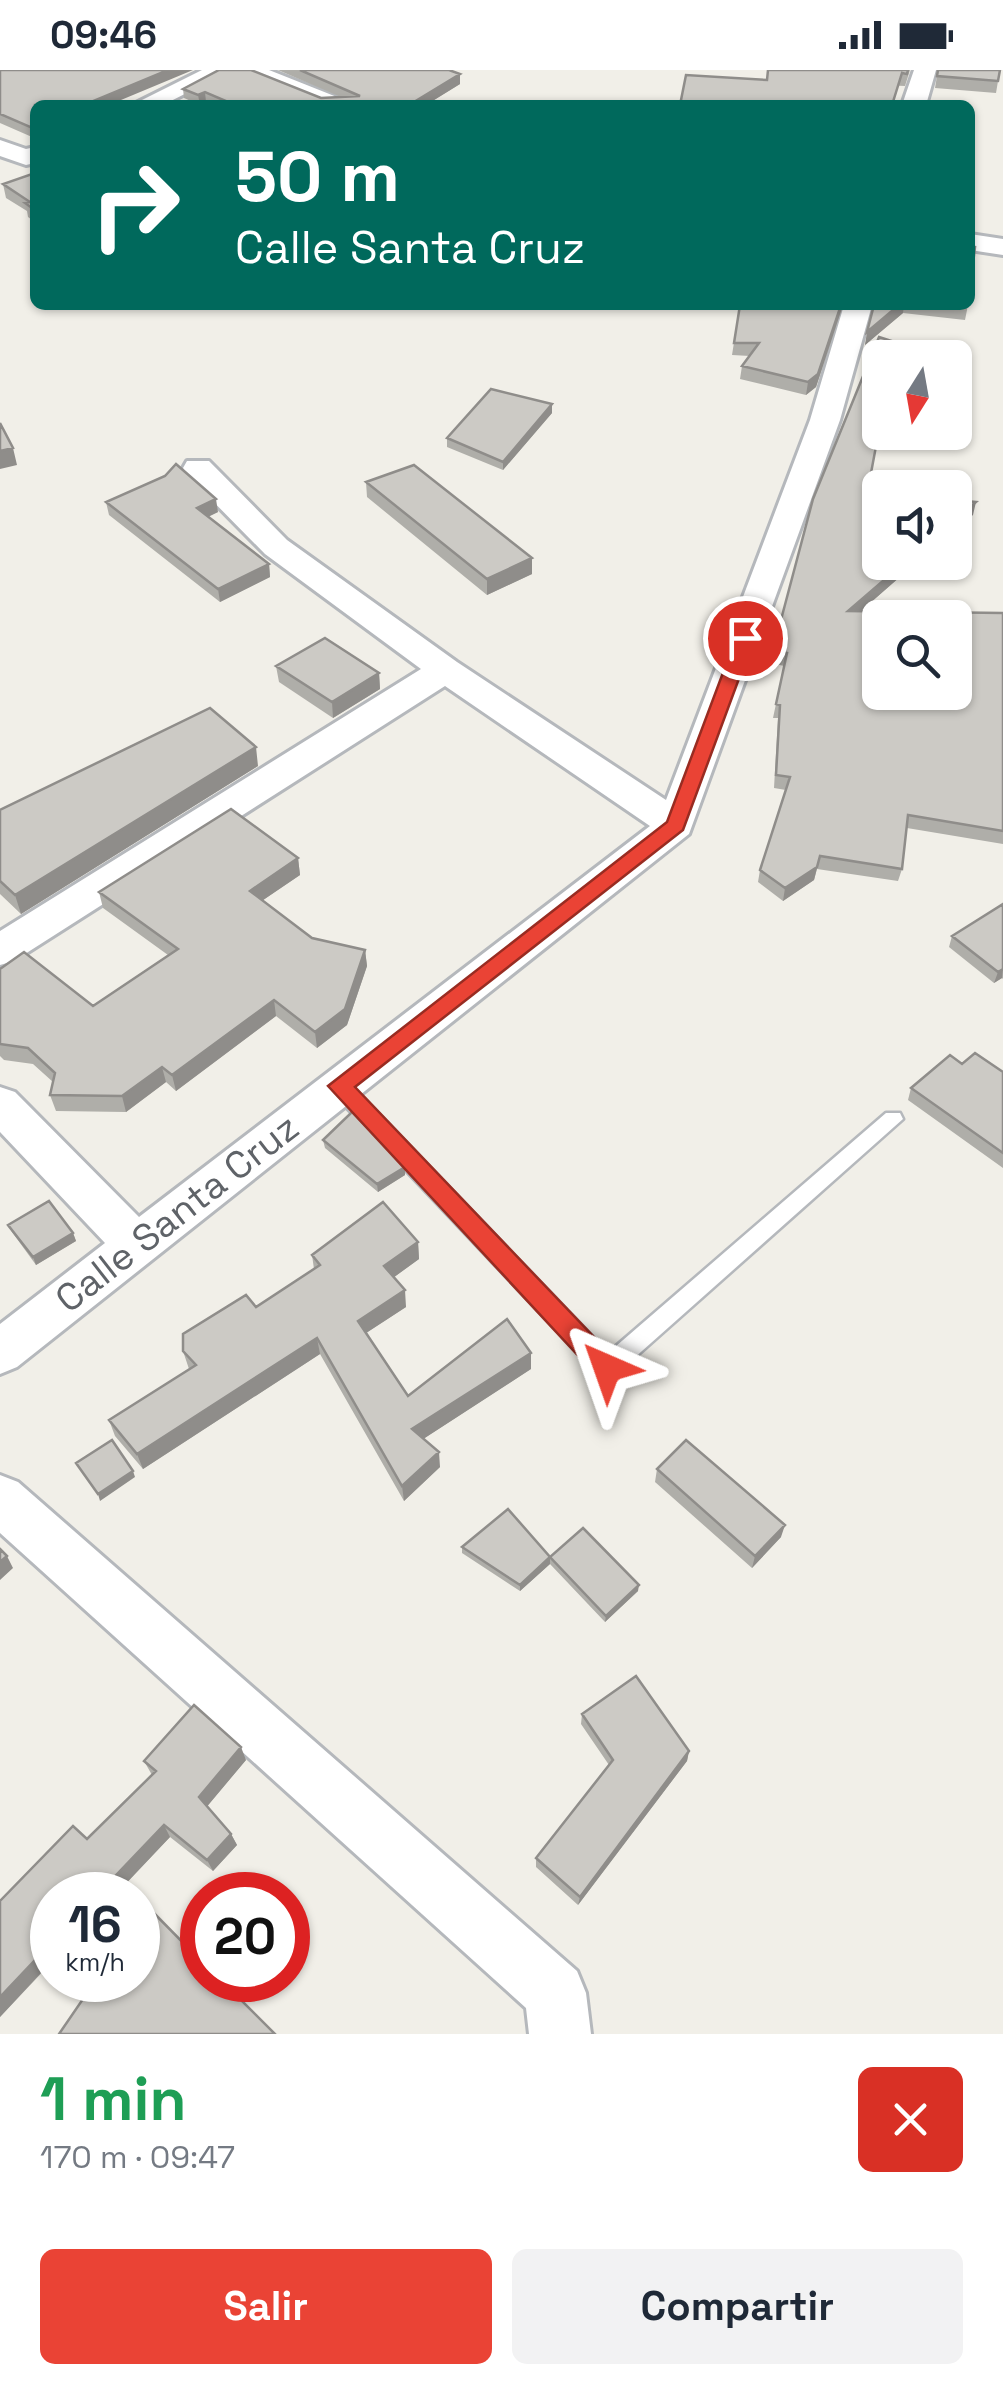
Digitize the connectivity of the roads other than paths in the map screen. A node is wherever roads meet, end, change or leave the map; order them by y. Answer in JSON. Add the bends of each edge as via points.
{"nodes":[{"id":1,"x":221,"y":70,"type":"edge"},
{"id":2,"x":248,"y":70,"type":"edge"},
{"id":3,"x":925,"y":70,"type":"edge"},
{"id":4,"x":155,"y":100,"type":"edge"},
{"id":5,"x":331,"y":100,"type":"edge"},
{"id":6,"x":916,"y":100,"type":"edge"},
{"id":7,"x":0,"y":148,"type":"edge"},
{"id":8,"x":30,"y":156,"type":"edge"},
{"id":9,"x":975,"y":243,"type":"edge"},
{"id":10,"x":1003,"y":247,"type":"edge"},
{"id":11,"x":857,"y":310,"type":"edge"},
{"id":12,"x":198,"y":468,"type":"dead end"},
{"id":13,"x":444,"y":670,"type":"junction"},
{"id":14,"x":676,"y":826,"type":"junction"},
{"id":15,"x":0,"y":950,"type":"edge"},
{"id":16,"x":339,"y":1086,"type":"junction"},
{"id":17,"x":0,"y":1104,"type":"edge"},
{"id":18,"x":893,"y":1119,"type":"dead end"},
{"id":19,"x":136,"y":1244,"type":"junction"},
{"id":20,"x":0,"y":1352,"type":"edge"},
{"id":21,"x":0,"y":1499,"type":"edge"},
{"id":22,"x":560,"y":2034,"type":"edge"}],
"edges":[{"from":1,"to":4,"type":"street"},
{"from":2,"to":5,"type":"street"},
{"from":3,"to":6,"type":"street"},
{"from":7,"to":8,"type":"street"},
{"from":9,"to":10,"type":"street"},
{"from":11,"to":14,"type":"street","via":[[825,420]]},
{"from":12,"to":13,"type":"street","via":[[276,546]]},
{"from":13,"to":14,"type":"street"},
{"from":13,"to":15,"type":"street"},
{"from":14,"to":16,"type":"street","name":"Calle Santa Cruz"},
{"from":16,"to":18,"type":"lane","via":[[607,1368]]},
{"from":16,"to":19,"type":"street","name":"Calle Santa Cruz"},
{"from":17,"to":19,"type":"street"},
{"from":19,"to":20,"type":"street","name":"Calle Santa Cruz"},
{"from":21,"to":22,"type":"street","via":[[554,1993]]}]}
